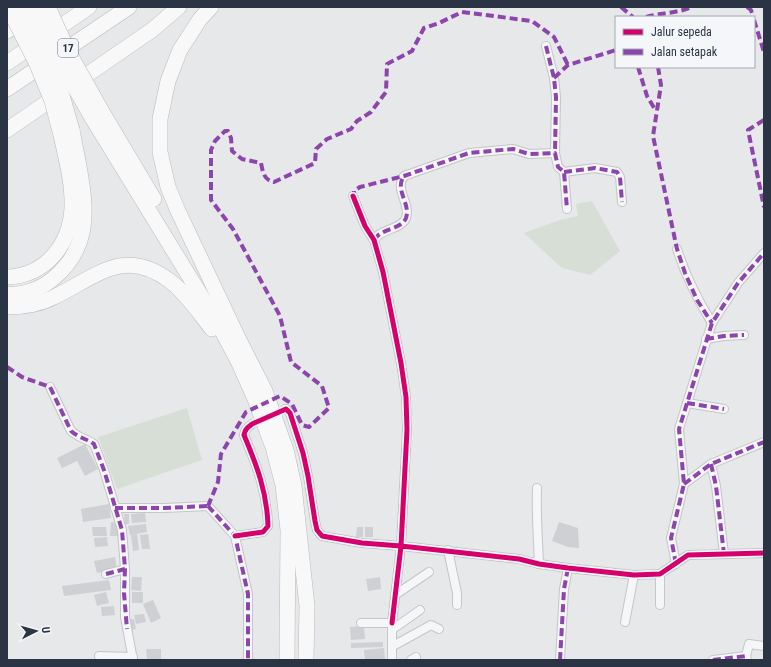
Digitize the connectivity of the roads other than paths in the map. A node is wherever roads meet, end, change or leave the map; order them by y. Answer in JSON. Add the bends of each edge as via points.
{"nodes":[{"id":1,"x":8,"y":7,"type":"edge"},
{"id":2,"x":21,"y":7,"type":"edge"},
{"id":3,"x":37,"y":7,"type":"edge"},
{"id":4,"x":43,"y":7,"type":"edge"},
{"id":5,"x":48,"y":7,"type":"edge"},
{"id":6,"x":89,"y":7,"type":"edge"},
{"id":7,"x":129,"y":7,"type":"edge"},
{"id":8,"x":179,"y":7,"type":"edge"},
{"id":9,"x":211,"y":7,"type":"edge"},
{"id":10,"x":7,"y":31,"type":"edge"},
{"id":11,"x":546,"y":46,"type":"dead end"},
{"id":12,"x":7,"y":62,"type":"edge"},
{"id":13,"x":7,"y":89,"type":"edge"},
{"id":14,"x":96,"y":113,"type":"junction"},
{"id":15,"x":7,"y":130,"type":"edge"},
{"id":16,"x":67,"y":132,"type":"junction"},
{"id":17,"x":555,"y":153,"type":"junction"},
{"id":18,"x":564,"y":172,"type":"junction"},
{"id":19,"x":353,"y":196,"type":"dead end"},
{"id":20,"x":622,"y":202,"type":"dead end"},
{"id":21,"x":567,"y":209,"type":"dead end"},
{"id":22,"x":374,"y":240,"type":"junction"},
{"id":23,"x":677,"y":249,"type":"dead end"},
{"id":24,"x":764,"y":253,"type":"edge"},
{"id":25,"x":7,"y":276,"type":"edge"},
{"id":26,"x":7,"y":294,"type":"edge"},
{"id":27,"x":7,"y":308,"type":"edge"},
{"id":28,"x":712,"y":323,"type":"junction"},
{"id":29,"x":744,"y":335,"type":"dead end"},
{"id":30,"x":706,"y":339,"type":"junction"},
{"id":31,"x":239,"y":340,"type":"junction"},
{"id":32,"x":238,"y":361,"type":"junction"},
{"id":33,"x":50,"y":387,"type":"dead end"},
{"id":34,"x":687,"y":403,"type":"junction"},
{"id":35,"x":285,"y":409,"type":"dead end"},
{"id":36,"x":724,"y":409,"type":"dead end"},
{"id":37,"x":252,"y":424,"type":"dead end"},
{"id":38,"x":764,"y":442,"type":"edge"},
{"id":39,"x":711,"y":464,"type":"junction"},
{"id":40,"x":684,"y":484,"type":"junction"},
{"id":41,"x":537,"y":488,"type":"dead end"},
{"id":42,"x":115,"y":508,"type":"junction"},
{"id":43,"x":235,"y":536,"type":"junction"},
{"id":44,"x":401,"y":546,"type":"junction"},
{"id":45,"x":448,"y":550,"type":"junction"},
{"id":46,"x":764,"y":553,"type":"edge"},
{"id":47,"x":724,"y":554,"type":"junction"},
{"id":48,"x":538,"y":564,"type":"junction"},
{"id":49,"x":676,"y":564,"type":"junction"},
{"id":50,"x":568,"y":568,"type":"junction"},
{"id":51,"x":125,"y":569,"type":"junction"},
{"id":52,"x":429,"y":572,"type":"dead end"},
{"id":53,"x":106,"y":574,"type":"dead end"},
{"id":54,"x":660,"y":574,"type":"junction"},
{"id":55,"x":634,"y":575,"type":"junction"},
{"id":56,"x":395,"y":595,"type":"junction"},
{"id":57,"x":457,"y":605,"type":"dead end"},
{"id":58,"x":660,"y":605,"type":"dead end"},
{"id":59,"x":420,"y":610,"type":"dead end"},
{"id":60,"x":625,"y":622,"type":"dead end"},
{"id":61,"x":361,"y":623,"type":"dead end"},
{"id":62,"x":392,"y":626,"type":"junction"},
{"id":63,"x":439,"y":629,"type":"dead end"},
{"id":64,"x":393,"y":646,"type":"junction"},
{"id":65,"x":764,"y":646,"type":"edge"},
{"id":66,"x":100,"y":656,"type":"dead end"},
{"id":67,"x":133,"y":658,"type":"edge"},
{"id":68,"x":746,"y":658,"type":"edge"},
{"id":69,"x":248,"y":660,"type":"edge"},
{"id":70,"x":287,"y":660,"type":"edge"},
{"id":71,"x":306,"y":660,"type":"edge"},
{"id":72,"x":392,"y":660,"type":"edge"},
{"id":73,"x":560,"y":660,"type":"edge"},
{"id":74,"x":713,"y":660,"type":"edge"}],
"edges":[{"from":1,"to":16,"type":"highway","bridge":true},
{"from":2,"to":16,"type":"highway","bridge":true,"via":[[59,85]]},
{"from":3,"to":14,"type":"highway","bridge":true,"via":[[59,60]]},
{"from":4,"to":10,"type":"highway"},
{"from":5,"to":14,"type":"highway","bridge":true},
{"from":6,"to":12,"type":"highway","number":"17"},
{"from":7,"to":13,"type":"highway","number":"17"},
{"from":8,"to":15,"type":"highway","via":[[152,30]]},
{"from":9,"to":31,"type":"highway","via":[[180,50],[168,81],[160,119],[160,152],[168,187]]},
{"from":11,"to":17,"type":"street","via":[[556,97]]},
{"from":14,"to":31,"type":"highway"},
{"from":14,"to":32,"type":"highway"},
{"from":16,"to":25,"type":"highway","via":[[72,208],[67,235],[54,256],[38,270]]},
{"from":16,"to":26,"type":"highway","via":[[81,180],[84,208],[78,248],[66,267],[49,283],[28,292]]},
{"from":17,"to":18,"type":"street","via":[[558,167]]},
{"from":17,"to":22,"type":"street","via":[[530,154],[513,150],[469,153],[404,176],[400,186],[407,211],[406,218],[402,224],[377,235]]},
{"from":18,"to":20,"type":"street","via":[[595,168],[618,172]]},
{"from":18,"to":21,"type":"street"},
{"from":19,"to":22,"type":"street","via":[[365,226]]},
{"from":22,"to":44,"type":"street","via":[[383,272],[406,397],[407,430]]},
{"from":23,"to":28,"type":"street","via":[[697,300]]},
{"from":24,"to":28,"type":"street","via":[[738,283]]},
{"from":27,"to":32,"type":"highway","via":[[28,306],[53,298],[106,269],[126,265],[142,267],[156,271],[172,282]]},
{"from":28,"to":30,"type":"street"},
{"from":29,"to":30,"type":"street"},
{"from":30,"to":34,"type":"street"},
{"from":31,"to":71,"type":"highway","via":[[265,391],[286,450],[294,486],[307,606]]},
{"from":32,"to":70,"type":"highway","via":[[274,447],[283,485],[288,530]]},
{"from":33,"to":42,"type":"street","via":[[71,431],[94,444]]},
{"from":34,"to":36,"type":"street"},
{"from":34,"to":40,"type":"street","via":[[679,429]]},
{"from":35,"to":44,"type":"street","via":[[290,414],[303,454],[315,521],[322,536]]},
{"from":37,"to":43,"type":"street","via":[[247,427],[244,435],[257,467],[268,507],[268,526],[263,532]]},
{"from":38,"to":39,"type":"street"},
{"from":39,"to":40,"type":"street"},
{"from":39,"to":47,"type":"street"},
{"from":40,"to":49,"type":"street","via":[[671,538]]},
{"from":41,"to":48,"type":"street"},
{"from":42,"to":43,"type":"street","via":[[208,506]]},
{"from":42,"to":51,"type":"street","via":[[122,530]]},
{"from":43,"to":69,"type":"street","via":[[248,594]]},
{"from":44,"to":45,"type":"street"},
{"from":44,"to":56,"type":"street"},
{"from":45,"to":48,"type":"street","via":[[519,559]]},
{"from":45,"to":57,"type":"street"},
{"from":46,"to":47,"type":"street"},
{"from":47,"to":49,"type":"street","via":[[688,555]]},
{"from":48,"to":50,"type":"street"},
{"from":49,"to":54,"type":"street"},
{"from":50,"to":55,"type":"street"},
{"from":50,"to":73,"type":"street","via":[[564,589]]},
{"from":51,"to":53,"type":"street"},
{"from":51,"to":67,"type":"street","via":[[125,617]]},
{"from":52,"to":56,"type":"street"},
{"from":54,"to":55,"type":"street"},
{"from":54,"to":58,"type":"street"},
{"from":55,"to":60,"type":"street"},
{"from":56,"to":62,"type":"street"},
{"from":59,"to":62,"type":"street"},
{"from":61,"to":62,"type":"street"},
{"from":62,"to":64,"type":"street"},
{"from":63,"to":64,"type":"street","via":[[431,625]]},
{"from":64,"to":72,"type":"street"},
{"from":65,"to":68,"type":"street","via":[[749,644]]},
{"from":66,"to":67,"type":"street"},
{"from":68,"to":74,"type":"street"}]}
